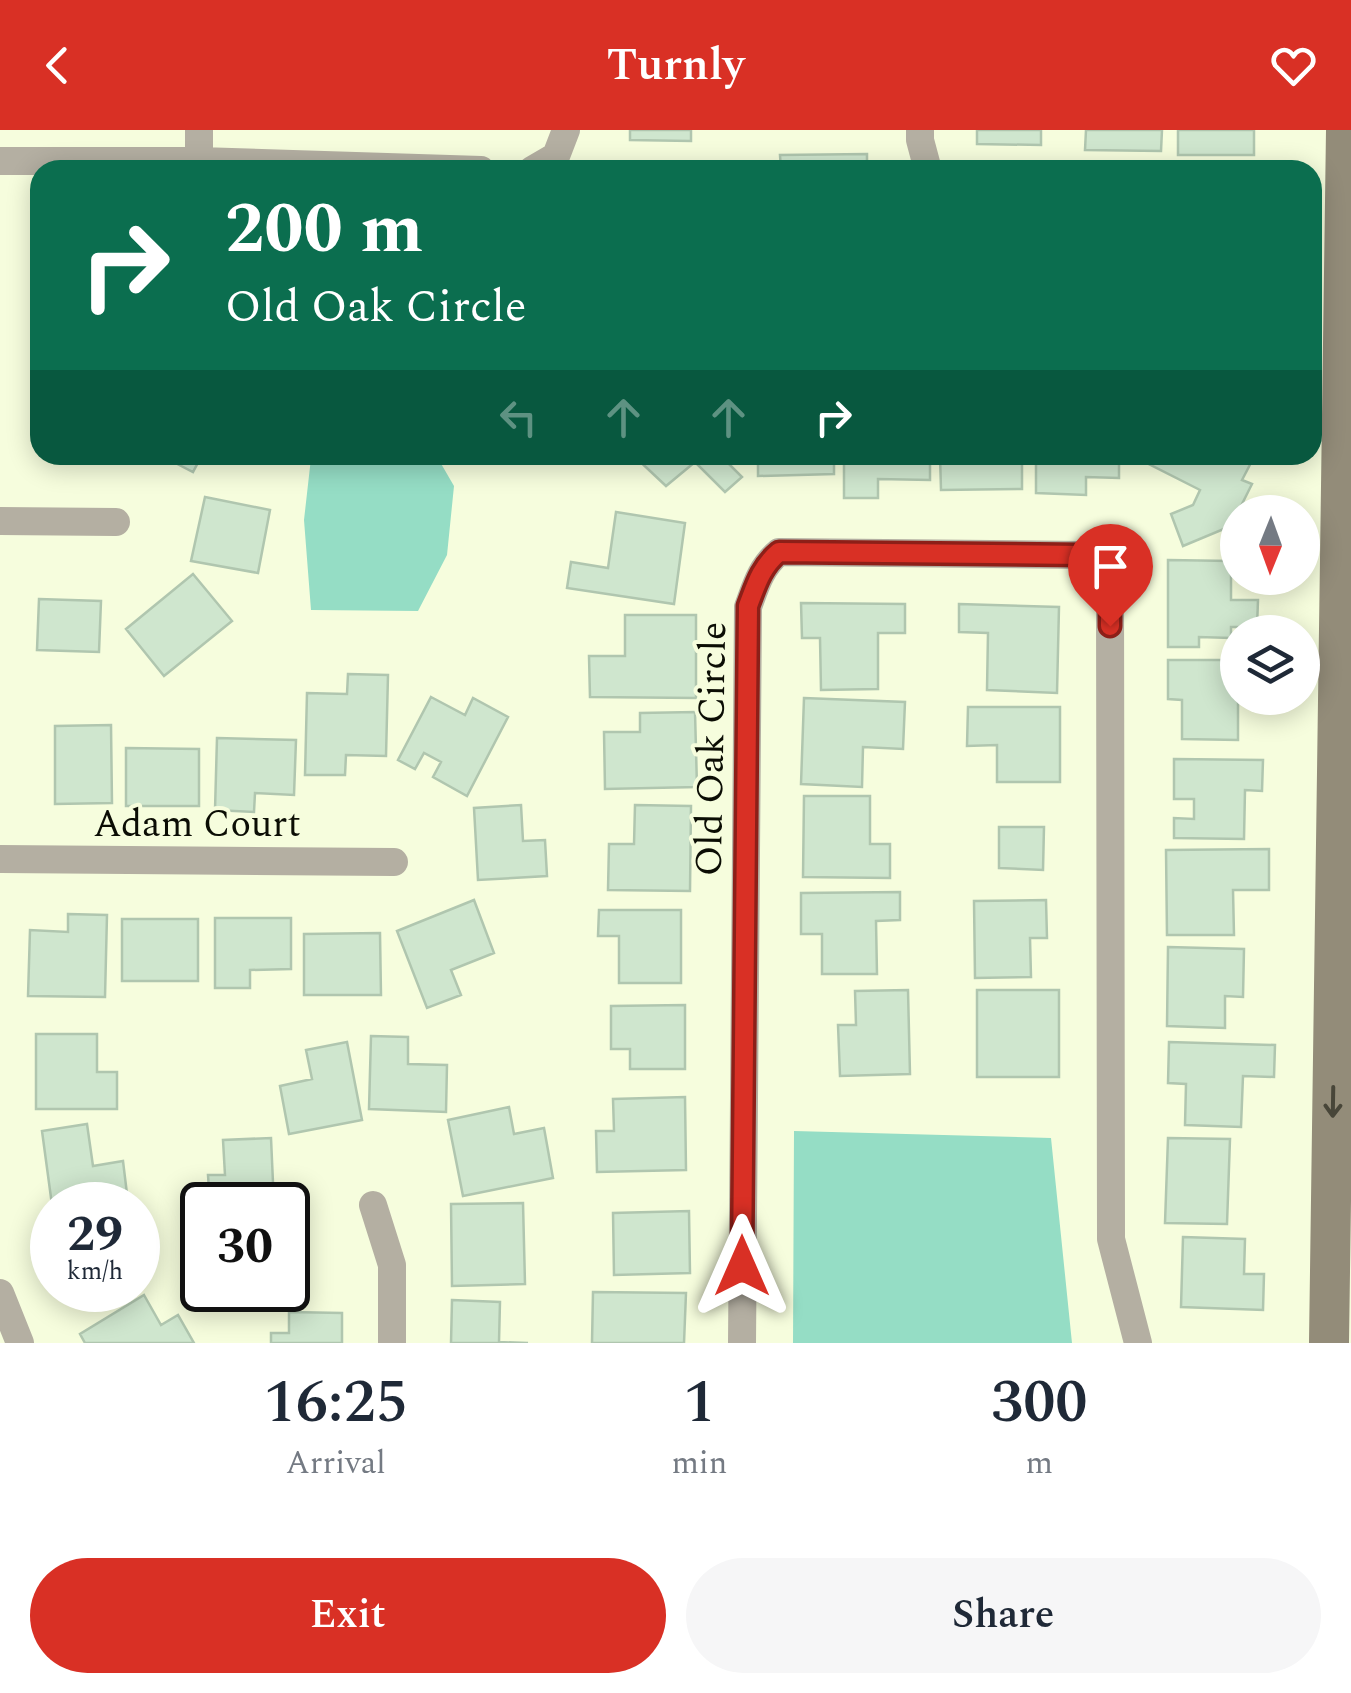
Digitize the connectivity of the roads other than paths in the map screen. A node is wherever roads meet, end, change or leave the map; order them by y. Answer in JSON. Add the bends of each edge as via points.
{"nodes":[{"id":1,"x":199,"y":130,"type":"edge"},
{"id":2,"x":920,"y":130,"type":"edge"},
{"id":3,"x":1346,"y":130,"type":"edge"},
{"id":4,"x":198,"y":160,"type":"edge"},
{"id":5,"x":925,"y":160,"type":"edge"},
{"id":6,"x":0,"y":161,"type":"edge"},
{"id":7,"x":30,"y":161,"type":"edge"},
{"id":8,"x":0,"y":521,"type":"edge"},
{"id":9,"x":116,"y":522,"type":"dead end"},
{"id":10,"x":0,"y":859,"type":"edge"},
{"id":11,"x":394,"y":862,"type":"dead end"},
{"id":12,"x":373,"y":1204,"type":"dead end"},
{"id":13,"x":0,"y":1292,"type":"edge"},
{"id":14,"x":20,"y":1343,"type":"edge"},
{"id":15,"x":392,"y":1343,"type":"edge"},
{"id":16,"x":742,"y":1343,"type":"edge"},
{"id":17,"x":1138,"y":1343,"type":"edge"},
{"id":18,"x":1330,"y":1343,"type":"edge"}],
"edges":[{"from":1,"to":4,"type":"street"},
{"from":2,"to":5,"type":"street"},
{"from":3,"to":18,"type":"main road","one_way":true},
{"from":6,"to":7,"type":"street"},
{"from":8,"to":9,"type":"street"},
{"from":10,"to":11,"type":"street","name":"Adam Court"},
{"from":12,"to":15,"type":"street","via":[[392,1265]]},
{"from":13,"to":14,"type":"street"},
{"from":16,"to":17,"type":"street","name":"Old Oak Circle","via":[[748,606],[760,573],[779,552],[1082,555],[1110,587],[1111,1239]]}]}
